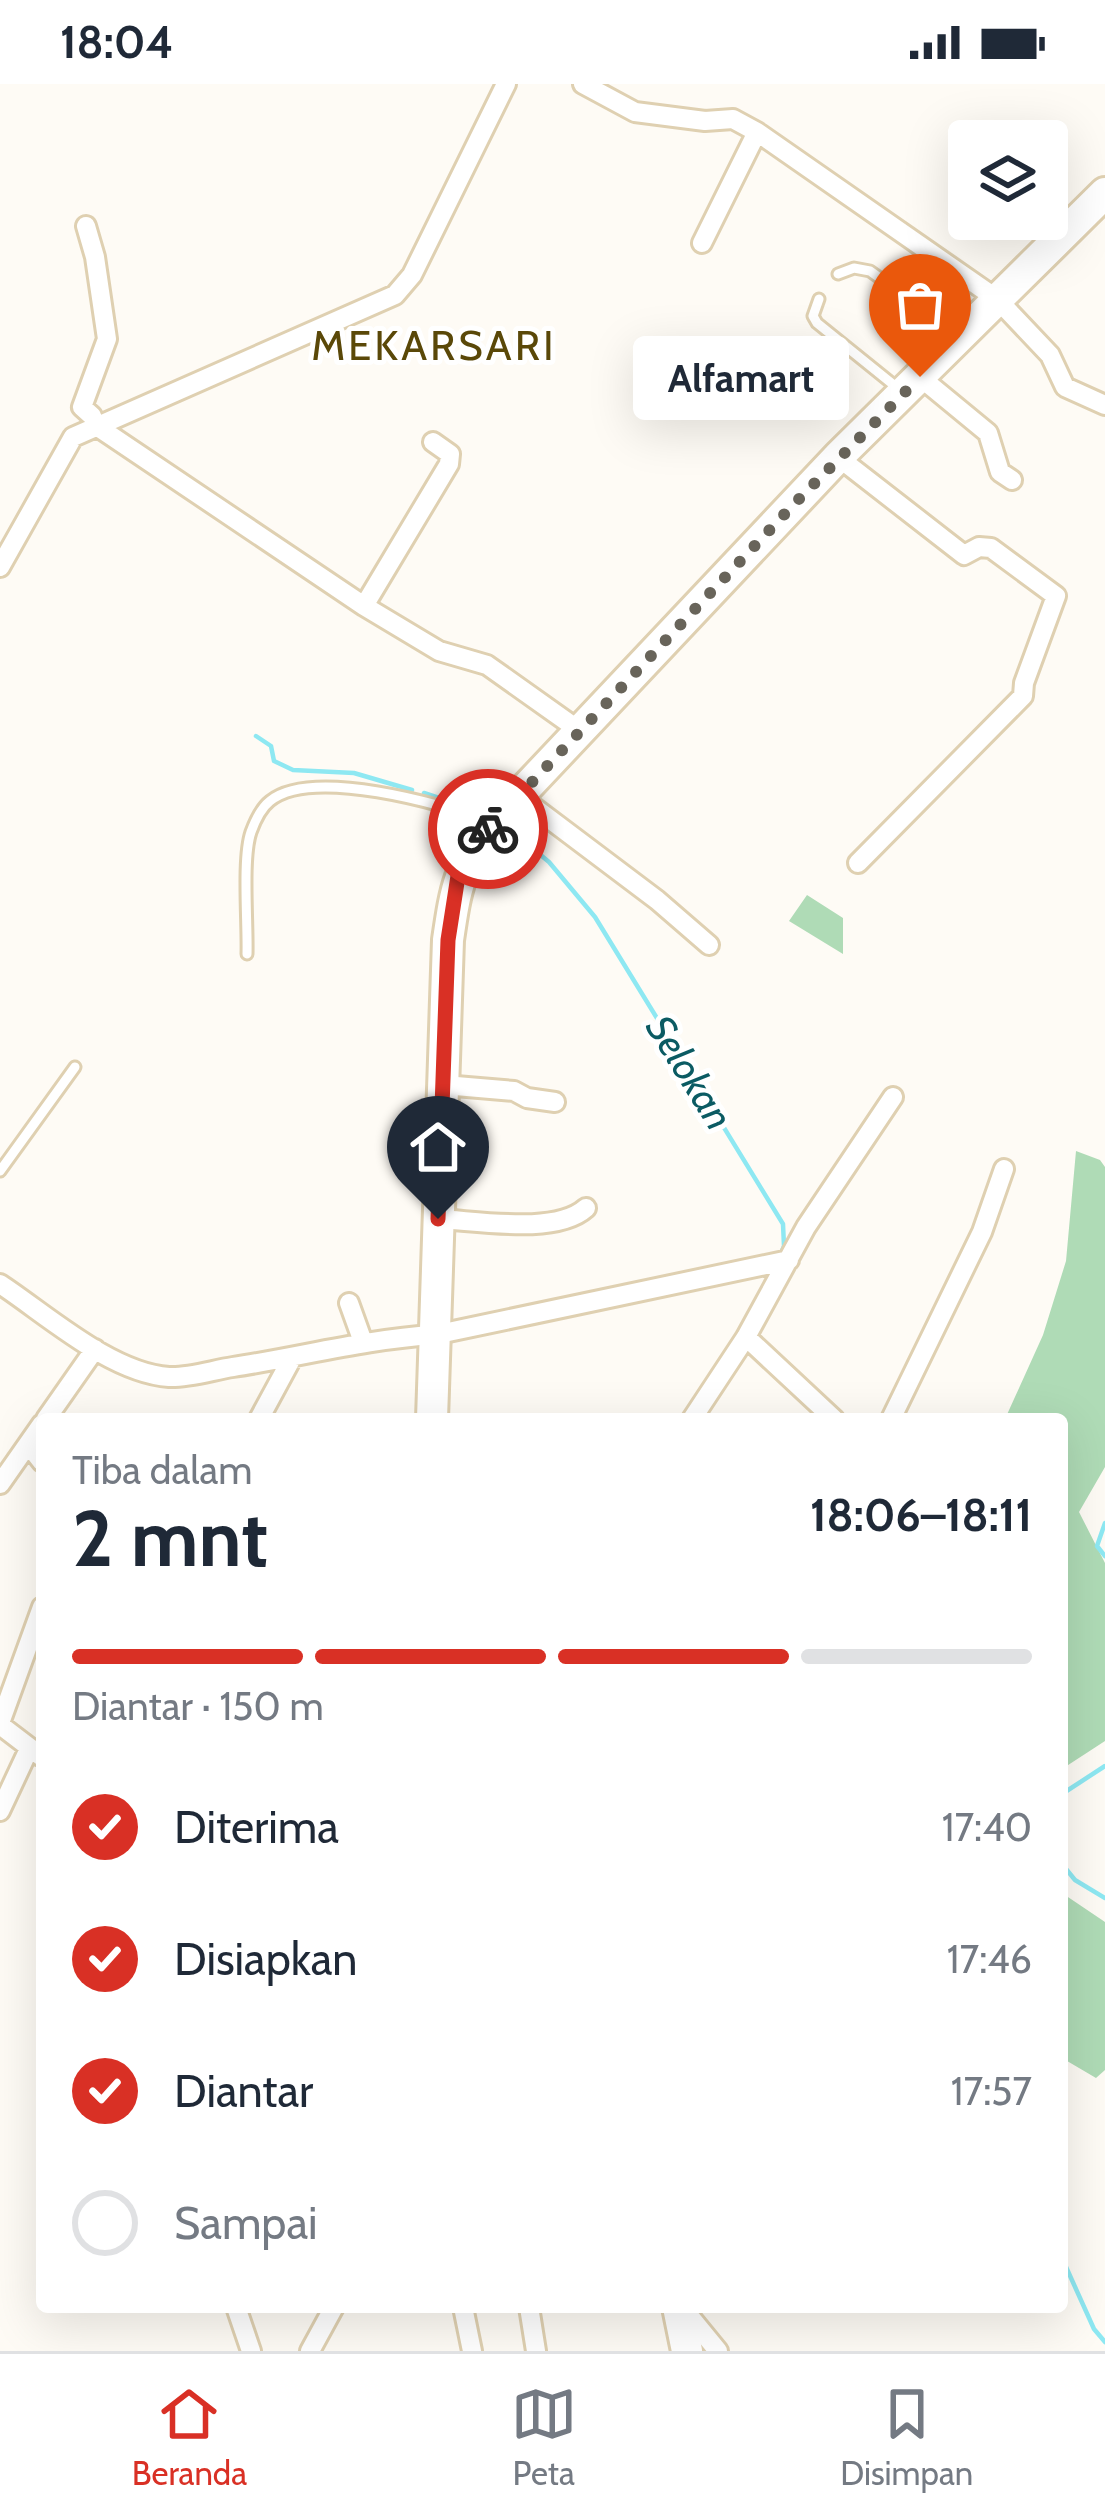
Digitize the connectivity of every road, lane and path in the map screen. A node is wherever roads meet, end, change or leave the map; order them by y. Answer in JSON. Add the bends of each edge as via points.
{"nodes":[{"id":1,"x":506,"y":84,"type":"edge"},
{"id":2,"x":583,"y":84,"type":"edge"},
{"id":3,"x":757,"y":133,"type":"junction"},
{"id":4,"x":1105,"y":193,"type":"edge"},
{"id":5,"x":86,"y":226,"type":"dead end"},
{"id":6,"x":702,"y":243,"type":"dead end"},
{"id":7,"x":838,"y":274,"type":"dead end"},
{"id":8,"x":819,"y":299,"type":"dead end"},
{"id":9,"x":997,"y":299,"type":"junction"},
{"id":10,"x":961,"y":336,"type":"junction"},
{"id":11,"x":912,"y":385,"type":"junction"},
{"id":12,"x":1105,"y":405,"type":"edge"},
{"id":13,"x":95,"y":424,"type":"junction"},
{"id":14,"x":433,"y":442,"type":"dead end"},
{"id":15,"x":838,"y":458,"type":"junction"},
{"id":16,"x":1012,"y":480,"type":"dead end"},
{"id":17,"x":0,"y":567,"type":"edge"},
{"id":18,"x":364,"y":606,"type":"junction"},
{"id":19,"x":580,"y":731,"type":"junction"},
{"id":20,"x":502,"y":813,"type":"junction"},
{"id":21,"x":858,"y":863,"type":"dead end"},
{"id":22,"x":709,"y":945,"type":"dead end"},
{"id":23,"x":248,"y":953,"type":"dead end"},
{"id":24,"x":75,"y":1067,"type":"dead end"},
{"id":25,"x":444,"y":1085,"type":"junction"},
{"id":26,"x":892,"y":1097,"type":"dead end"},
{"id":27,"x":555,"y":1102,"type":"dead end"},
{"id":28,"x":1004,"y":1169,"type":"dead end"},
{"id":29,"x":0,"y":1171,"type":"edge"},
{"id":30,"x":586,"y":1208,"type":"dead end"},
{"id":31,"x":438,"y":1219,"type":"junction"},
{"id":32,"x":780,"y":1262,"type":"junction"},
{"id":33,"x":4,"y":1293,"type":"edge"},
{"id":34,"x":349,"y":1303,"type":"dead end"},
{"id":35,"x":434,"y":1335,"type":"junction"},
{"id":36,"x":746,"y":1337,"type":"junction"},
{"id":37,"x":364,"y":1342,"type":"junction"},
{"id":38,"x":95,"y":1349,"type":"junction"},
{"id":39,"x":292,"y":1358,"type":"junction"},
{"id":40,"x":50,"y":1413,"type":"edge"},
{"id":41,"x":262,"y":1413,"type":"edge"},
{"id":42,"x":432,"y":1413,"type":"edge"},
{"id":43,"x":697,"y":1413,"type":"edge"},
{"id":44,"x":830,"y":1413,"type":"edge"},
{"id":45,"x":893,"y":1413,"type":"edge"},
{"id":46,"x":36,"y":1433,"type":"edge"},
{"id":47,"x":28,"y":1444,"type":"junction"},
{"id":48,"x":36,"y":1454,"type":"edge"},
{"id":49,"x":0,"y":1484,"type":"edge"},
{"id":50,"x":36,"y":1621,"type":"edge"},
{"id":51,"x":0,"y":1724,"type":"edge"},
{"id":52,"x":35,"y":1753,"type":"edge"},
{"id":53,"x":0,"y":1811,"type":"edge"},
{"id":54,"x":238,"y":2313,"type":"edge"},
{"id":55,"x":331,"y":2313,"type":"edge"},
{"id":56,"x":464,"y":2313,"type":"edge"},
{"id":57,"x":530,"y":2313,"type":"edge"},
{"id":58,"x":681,"y":2313,"type":"edge"},
{"id":59,"x":685,"y":2313,"type":"edge"},
{"id":60,"x":251,"y":2351,"type":"edge"},
{"id":61,"x":310,"y":2351,"type":"edge"},
{"id":62,"x":472,"y":2351,"type":"edge"},
{"id":63,"x":536,"y":2351,"type":"edge"},
{"id":64,"x":687,"y":2351,"type":"edge"},
{"id":65,"x":718,"y":2351,"type":"edge"}],
"edges":[{"from":1,"to":13,"type":"street","via":[[395,295]]},
{"from":2,"to":3,"type":"street","via":[[635,112],[733,119]]},
{"from":3,"to":6,"type":"street"},
{"from":3,"to":9,"type":"street"},
{"from":4,"to":9,"type":"main road"},
{"from":5,"to":13,"type":"street","via":[[107,339],[82,407]]},
{"from":7,"to":10,"type":"lane","via":[[870,271]]},
{"from":8,"to":11,"type":"lane","via":[[817,323]]},
{"from":9,"to":10,"type":"main road"},
{"from":9,"to":12,"type":"street","via":[[1050,356],[1065,387]]},
{"from":10,"to":11,"type":"main road"},
{"from":11,"to":15,"type":"main road"},
{"from":11,"to":16,"type":"street","via":[[988,433],[1000,472]]},
{"from":13,"to":17,"type":"street","via":[[73,437]]},
{"from":13,"to":18,"type":"street"},
{"from":14,"to":18,"type":"street","via":[[450,454],[448,464]]},
{"from":15,"to":19,"type":"main road"},
{"from":15,"to":21,"type":"street","via":[[964,555],[991,548],[1056,596],[1023,696]]},
{"from":18,"to":19,"type":"street","via":[[439,651],[487,665]]},
{"from":19,"to":20,"type":"main road"},
{"from":20,"to":22,"type":"street","via":[[657,900]]},
{"from":20,"to":23,"type":"lane","via":[[351,789],[272,799],[248,837]]},
{"from":20,"to":25,"type":"main road","via":[[455,887]]},
{"from":24,"to":29,"type":"lane"},
{"from":25,"to":27,"type":"street"},
{"from":25,"to":31,"type":"main road"},
{"from":26,"to":32,"type":"street"},
{"from":28,"to":45,"type":"street","via":[[982,1232]]},
{"from":30,"to":31,"type":"street","via":[[548,1223]]},
{"from":31,"to":35,"type":"main road"},
{"from":32,"to":35,"type":"street"},
{"from":32,"to":36,"type":"street"},
{"from":33,"to":38,"type":"street"},
{"from":34,"to":37,"type":"street"},
{"from":35,"to":37,"type":"street"},
{"from":35,"to":42,"type":"main road"},
{"from":36,"to":43,"type":"street"},
{"from":36,"to":44,"type":"street"},
{"from":37,"to":39,"type":"street"},
{"from":38,"to":39,"type":"street","via":[[170,1377]]},
{"from":38,"to":40,"type":"street"},
{"from":39,"to":41,"type":"street"},
{"from":46,"to":47,"type":"street"},
{"from":47,"to":48,"type":"street"},
{"from":47,"to":49,"type":"street"},
{"from":50,"to":51,"type":"street"},
{"from":51,"to":52,"type":"street"},
{"from":52,"to":53,"type":"street"},
{"from":54,"to":60,"type":"street"},
{"from":55,"to":61,"type":"street"},
{"from":56,"to":62,"type":"street"},
{"from":57,"to":63,"type":"street"},
{"from":58,"to":64,"type":"main road"},
{"from":59,"to":65,"type":"street"}]}
